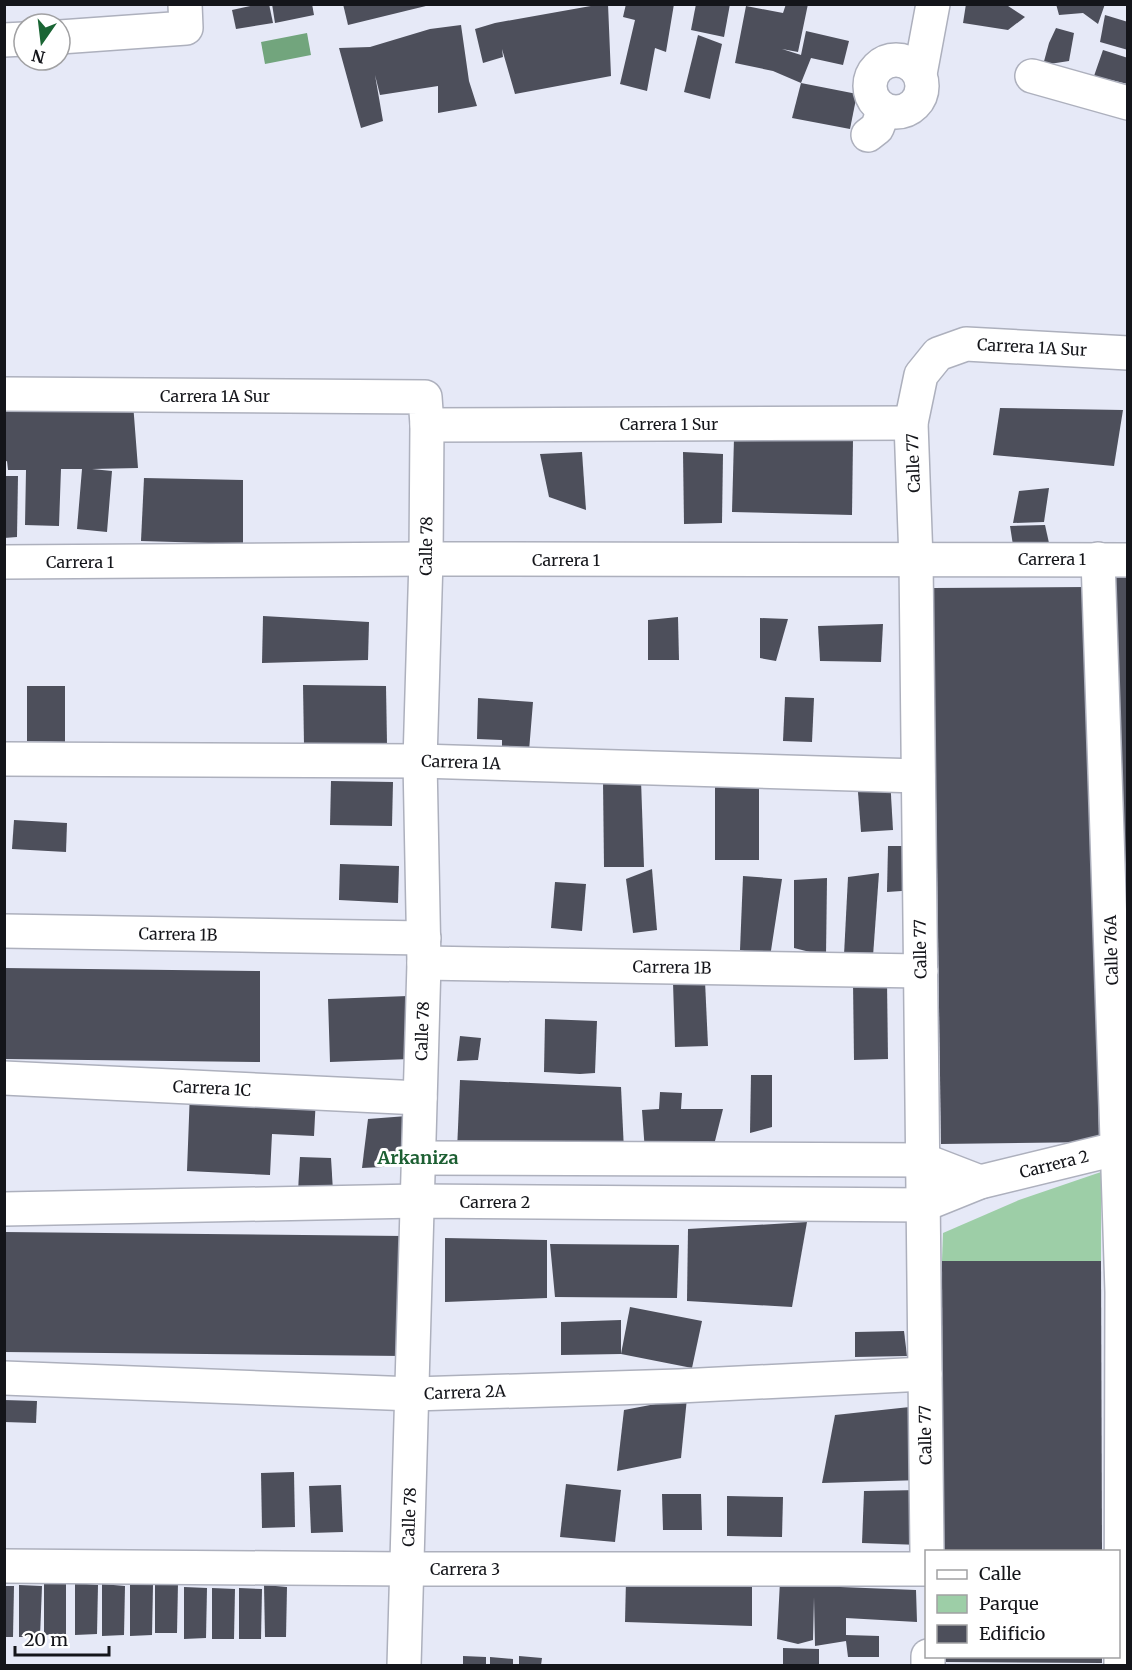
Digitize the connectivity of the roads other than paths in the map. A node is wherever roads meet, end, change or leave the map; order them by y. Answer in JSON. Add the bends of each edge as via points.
{"nodes":[{"id":1,"x":933,"y":4,"type":"edge"},
{"id":2,"x":185,"y":16,"type":"edge"},
{"id":3,"x":72,"y":35,"type":"edge"},
{"id":4,"x":920,"y":74,"type":"junction"},
{"id":5,"x":1032,"y":76,"type":"dead end"},
{"id":6,"x":1128,"y":103,"type":"edge"},
{"id":7,"x":1128,"y":352,"type":"edge"},
{"id":8,"x":938,"y":354,"type":"joint"},
{"id":9,"x":4,"y":394,"type":"edge"},
{"id":10,"x":426,"y":412,"type":"junction"},
{"id":11,"x":911,"y":423,"type":"junction"},
{"id":12,"x":426,"y":559,"type":"junction"},
{"id":13,"x":1113,"y":559,"type":"edge"},
{"id":14,"x":916,"y":560,"type":"junction"},
{"id":15,"x":4,"y":562,"type":"edge"},
{"id":16,"x":4,"y":759,"type":"edge"},
{"id":17,"x":420,"y":761,"type":"junction"},
{"id":18,"x":918,"y":776,"type":"junction"},
{"id":19,"x":4,"y":931,"type":"edge"},
{"id":20,"x":1119,"y":939,"type":"edge"},
{"id":21,"x":424,"y":950,"type":"junction"},
{"id":22,"x":921,"y":970,"type":"junction"},
{"id":23,"x":4,"y":1078,"type":"edge"},
{"id":24,"x":420,"y":1098,"type":"junction"},
{"id":25,"x":1122,"y":1147,"type":"edge"},
{"id":26,"x":418,"y":1158,"type":"junction"},
{"id":27,"x":923,"y":1160,"type":"junction"},
{"id":28,"x":980,"y":1182,"type":"junction"},
{"id":29,"x":417,"y":1201,"type":"junction"},
{"id":30,"x":923,"y":1205,"type":"junction"},
{"id":31,"x":4,"y":1209,"type":"edge"},
{"id":32,"x":1125,"y":1292,"type":"edge"},
{"id":33,"x":925,"y":1374,"type":"junction"},
{"id":34,"x":4,"y":1378,"type":"edge"},
{"id":35,"x":413,"y":1394,"type":"junction"},
{"id":36,"x":1124,"y":1471,"type":"edge"},
{"id":37,"x":927,"y":1550,"type":"edge"},
{"id":38,"x":4,"y":1566,"type":"edge"},
{"id":39,"x":407,"y":1569,"type":"junction"},
{"id":40,"x":925,"y":1569,"type":"edge"},
{"id":41,"x":404,"y":1665,"type":"edge"},
{"id":42,"x":1121,"y":1665,"type":"edge"}],
"edges":[{"from":1,"to":4,"type":"street"},
{"from":2,"to":3,"type":"street"},
{"from":4,"to":4,"type":"street","via":[[922,90],[915,105],[876,123],[870,82],[877,68],[892,60],[908,63]]},
{"from":5,"to":6,"type":"street"},
{"from":7,"to":8,"type":"street","name":"Carrera 1A Sur","via":[[966,344]]},
{"from":8,"to":11,"type":"street","name":"Calle 77","via":[[921,375]]},
{"from":9,"to":10,"type":"street","name":"Carrera 1A Sur"},
{"from":10,"to":11,"type":"street","name":"Carrera 1 Sur"},
{"from":10,"to":12,"type":"street","name":"Calle 78"},
{"from":11,"to":14,"type":"street","name":"Calle 77"},
{"from":12,"to":14,"type":"street","name":"Carrera 1"},
{"from":12,"to":15,"type":"street","name":"Carrera 1"},
{"from":12,"to":17,"type":"street","name":"Calle 78"},
{"from":13,"to":14,"type":"street","name":"Carrera 1"},
{"from":13,"to":20,"type":"street","name":"Calle 76A"},
{"from":14,"to":18,"type":"street","name":"Calle 77"},
{"from":16,"to":17,"type":"street","name":"Carrera 1A"},
{"from":17,"to":18,"type":"street","name":"Carrera 1A"},
{"from":17,"to":21,"type":"street","name":"Calle 78"},
{"from":18,"to":22,"type":"street","name":"Calle 77"},
{"from":19,"to":21,"type":"street","name":"Carrera 1B"},
{"from":20,"to":25,"type":"street","name":"Calle 76A"},
{"from":21,"to":22,"type":"street","name":"Carrera 1B"},
{"from":21,"to":24,"type":"street","name":"Calle 78"},
{"from":22,"to":27,"type":"street","name":"Calle 77"},
{"from":23,"to":24,"type":"street","name":"Carrera 1C"},
{"from":24,"to":26,"type":"street","name":"Calle 78"},
{"from":25,"to":28,"type":"street","name":"Carrera 2"},
{"from":25,"to":32,"type":"street","name":"Calle 76A"},
{"from":26,"to":27,"type":"street"},
{"from":26,"to":29,"type":"street","name":"Calle 78"},
{"from":27,"to":28,"type":"street"},
{"from":27,"to":30,"type":"street","name":"Calle 77"},
{"from":28,"to":30,"type":"street","name":"Carrera 2"},
{"from":29,"to":30,"type":"street","name":"Carrera 2"},
{"from":29,"to":31,"type":"street","name":"Carrera 2"},
{"from":29,"to":35,"type":"street","name":"Calle 78"},
{"from":30,"to":33,"type":"street","name":"Calle 77"},
{"from":32,"to":36,"type":"street","name":"Calle 76A"},
{"from":33,"to":35,"type":"street","name":"Carrera 2A"},
{"from":33,"to":37,"type":"street","name":"Calle 77"},
{"from":34,"to":35,"type":"street","name":"Carrera 2A"},
{"from":35,"to":39,"type":"street","name":"Calle 78"},
{"from":36,"to":42,"type":"street","name":"Calle 76A"},
{"from":38,"to":39,"type":"street","name":"Carrera 3"},
{"from":39,"to":40,"type":"street","name":"Carrera 3"},
{"from":39,"to":41,"type":"street","name":"Calle 78"}]}
